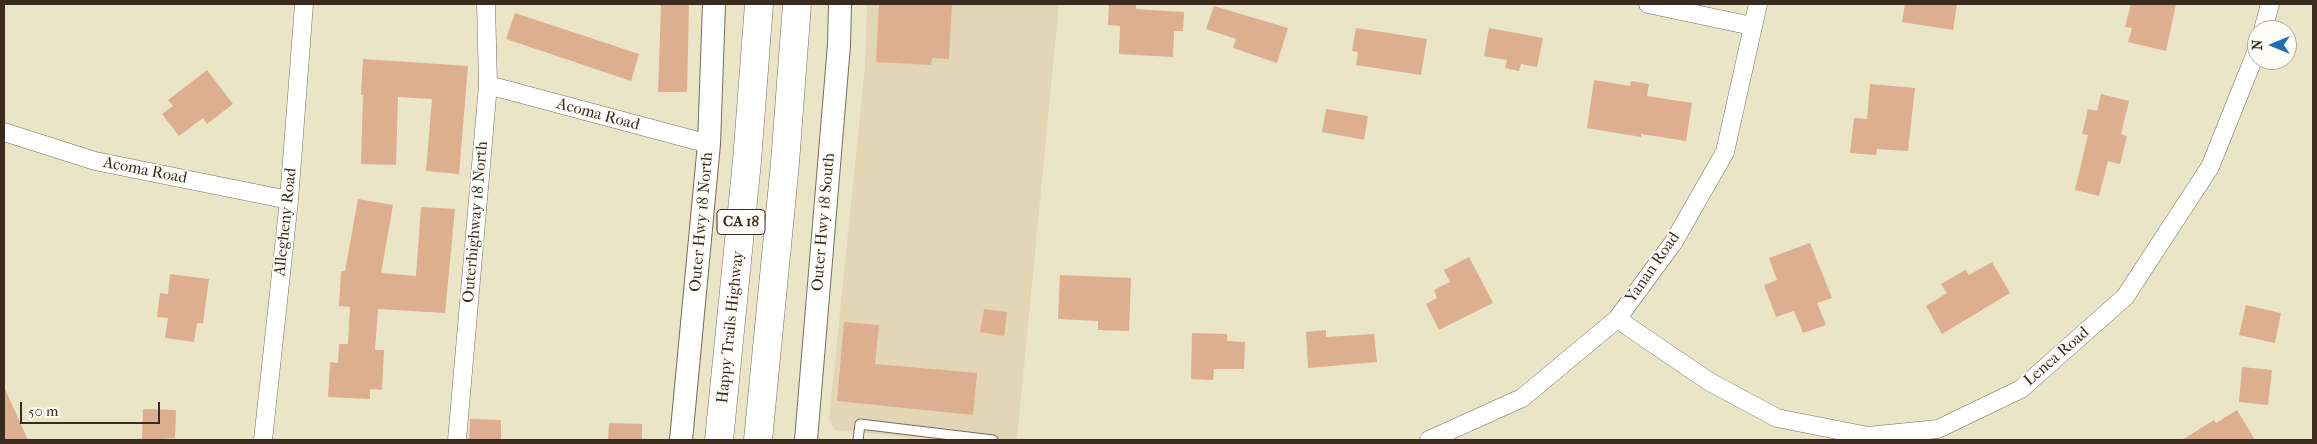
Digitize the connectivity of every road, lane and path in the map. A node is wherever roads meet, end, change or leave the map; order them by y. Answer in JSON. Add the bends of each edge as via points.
{"nodes":[{"id":1,"x":304,"y":4,"type":"edge"},
{"id":2,"x":486,"y":4,"type":"edge"},
{"id":3,"x":714,"y":4,"type":"edge"},
{"id":4,"x":759,"y":4,"type":"edge"},
{"id":5,"x":796,"y":4,"type":"edge"},
{"id":6,"x":840,"y":4,"type":"edge"},
{"id":7,"x":1648,"y":4,"type":"edge"},
{"id":8,"x":1758,"y":4,"type":"edge"},
{"id":9,"x":2270,"y":4,"type":"edge"},
{"id":10,"x":2266,"y":20,"type":"edge"},
{"id":11,"x":1752,"y":26,"type":"junction"},
{"id":12,"x":2249,"y":70,"type":"edge"},
{"id":13,"x":488,"y":85,"type":"junction"},
{"id":14,"x":4,"y":132,"type":"edge"},
{"id":15,"x":709,"y":144,"type":"junction"},
{"id":16,"x":289,"y":200,"type":"junction"},
{"id":17,"x":1617,"y":319,"type":"junction"},
{"id":18,"x":263,"y":440,"type":"edge"},
{"id":19,"x":457,"y":440,"type":"edge"},
{"id":20,"x":681,"y":440,"type":"edge"},
{"id":21,"x":719,"y":440,"type":"edge"},
{"id":22,"x":758,"y":440,"type":"edge"},
{"id":23,"x":806,"y":440,"type":"edge"},
{"id":24,"x":858,"y":440,"type":"edge"},
{"id":25,"x":993,"y":440,"type":"edge"},
{"id":26,"x":1429,"y":440,"type":"edge"}],
"edges":[{"from":1,"to":16,"type":"street","name":"Allegheny Road"},
{"from":2,"to":13,"type":"street","name":"Outerhighway 18 North"},
{"from":3,"to":15,"type":"street","name":"Outer Hwy 18 North"},
{"from":4,"to":21,"type":"main road","name":"Happy Trails Highway","number":"CA 18"},
{"from":5,"to":22,"type":"main road","number":"CA 18","via":[[785,163]]},
{"from":6,"to":23,"type":"street","name":"Outer Hwy 18 South"},
{"from":7,"to":11,"type":"street"},
{"from":8,"to":11,"type":"street","name":"Yanan Road"},
{"from":9,"to":10,"type":"street"},
{"from":11,"to":17,"type":"street","name":"Yanan Road","via":[[1725,152],[1673,243]]},
{"from":12,"to":17,"type":"street","name":"Lenca Road","via":[[2210,167],[2125,297],[2021,389],[1938,429],[1868,436],[1777,418],[1710,382]]},
{"from":13,"to":15,"type":"street","name":"Acoma Road"},
{"from":13,"to":19,"type":"street","name":"Outerhighway 18 North"},
{"from":14,"to":16,"type":"street","name":"Acoma Road","via":[[95,161]]},
{"from":15,"to":20,"type":"street","name":"Outer Hwy 18 North"},
{"from":16,"to":18,"type":"street","name":"Allegheny Road"},
{"from":17,"to":26,"type":"street","name":"Yanan Road","via":[[1522,398]]},
{"from":24,"to":25,"type":"lane","via":[[860,424]]}]}
